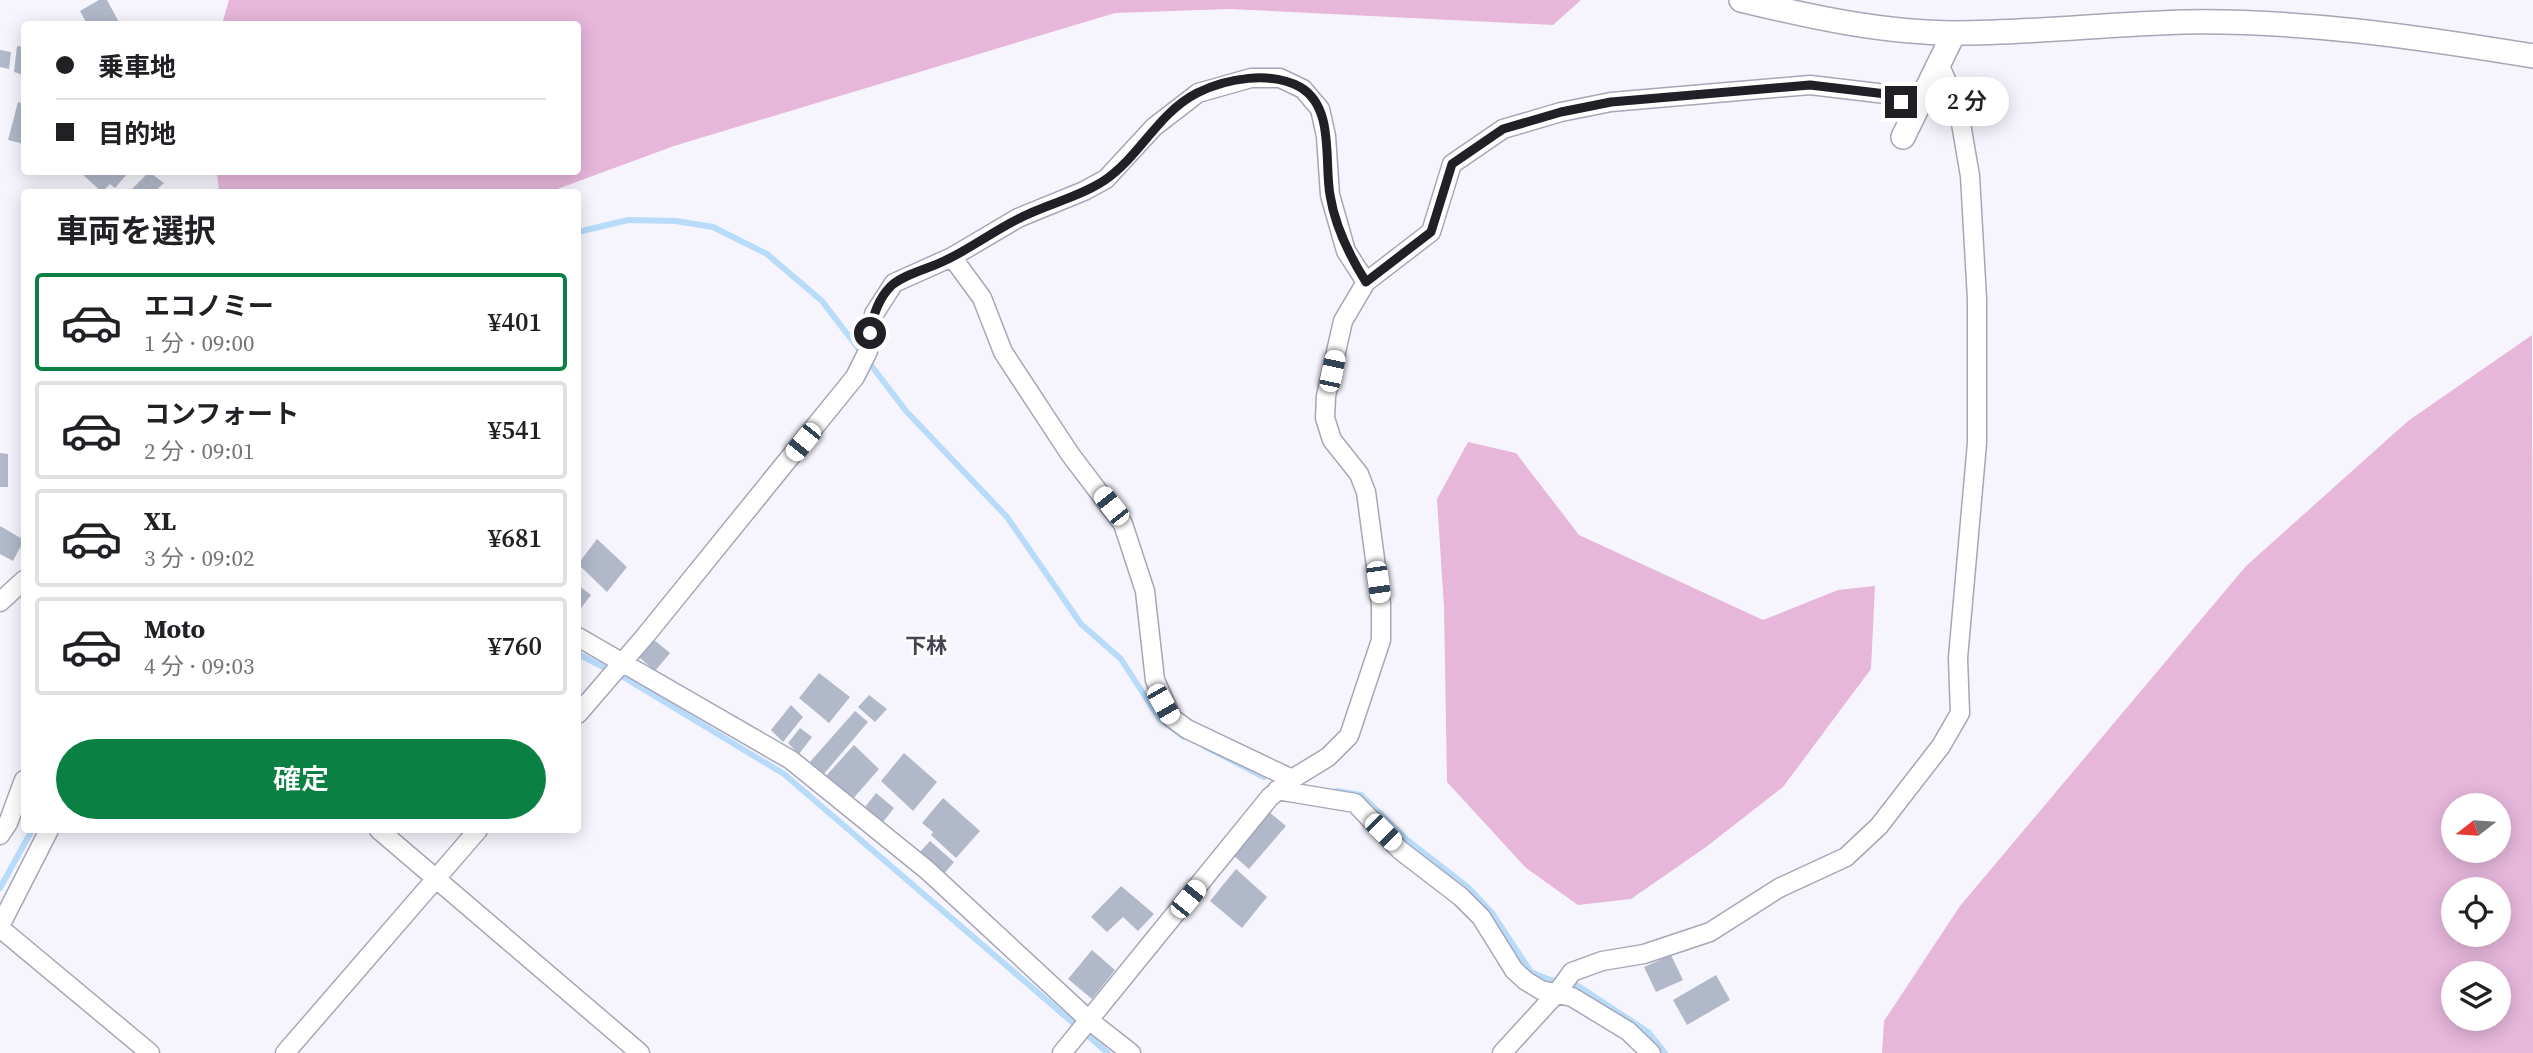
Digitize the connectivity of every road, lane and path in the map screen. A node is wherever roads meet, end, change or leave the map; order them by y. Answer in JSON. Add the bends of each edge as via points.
{"nodes":[{"id":1,"x":1741,"y":0,"type":"edge"},
{"id":2,"x":1954,"y":33,"type":"junction"},
{"id":3,"x":2533,"y":56,"type":"edge"},
{"id":4,"x":1939,"y":64,"type":"junction"},
{"id":5,"x":1916,"y":110,"type":"junction"},
{"id":6,"x":1902,"y":136,"type":"dead end"},
{"id":7,"x":952,"y":257,"type":"junction"},
{"id":8,"x":1366,"y":282,"type":"junction"},
{"id":9,"x":21,"y":583,"type":"edge"},
{"id":10,"x":0,"y":602,"type":"edge"},
{"id":11,"x":581,"y":640,"type":"edge"},
{"id":12,"x":616,"y":669,"type":"junction"},
{"id":13,"x":581,"y":710,"type":"edge"},
{"id":14,"x":1292,"y":779,"type":"junction"},
{"id":15,"x":21,"y":788,"type":"edge"},
{"id":16,"x":1277,"y":790,"type":"junction"},
{"id":17,"x":48,"y":833,"type":"edge"},
{"id":18,"x":382,"y":833,"type":"edge"},
{"id":19,"x":475,"y":833,"type":"edge"},
{"id":20,"x":0,"y":835,"type":"edge"},
{"id":21,"x":435,"y":879,"type":"junction"},
{"id":22,"x":0,"y":927,"type":"edge"},
{"id":23,"x":1562,"y":986,"type":"junction"},
{"id":24,"x":1084,"y":1028,"type":"junction"},
{"id":25,"x":150,"y":1053,"type":"edge"},
{"id":26,"x":285,"y":1053,"type":"edge"},
{"id":27,"x":640,"y":1053,"type":"edge"},
{"id":28,"x":1062,"y":1053,"type":"edge"},
{"id":29,"x":1131,"y":1053,"type":"edge"},
{"id":30,"x":1502,"y":1053,"type":"edge"},
{"id":31,"x":1651,"y":1053,"type":"edge"}],
"edges":[{"from":1,"to":2,"type":"street","via":[[1835,21]]},
{"from":2,"to":3,"type":"street","via":[[2184,22],[2310,25]]},
{"from":2,"to":4,"type":"street"},
{"from":4,"to":5,"type":"street"},
{"from":4,"to":23,"type":"street","via":[[1958,106],[1970,176],[1977,299],[1977,443],[1958,658],[1959,713],[1941,746],[1879,826],[1846,857],[1779,888],[1710,932],[1644,954],[1602,961]]},
{"from":5,"to":6,"type":"street"},
{"from":5,"to":8,"type":"street","via":[[1886,94],[1810,85],[1611,102],[1503,129],[1452,164],[1431,232]]},
{"from":7,"to":8,"type":"street","via":[[1018,218],[1106,179],[1154,127],[1198,93],[1251,78],[1280,78],[1303,89],[1320,109],[1330,195],[1346,251]]},
{"from":7,"to":12,"type":"street","via":[[894,283],[884,295],[855,377]]},
{"from":7,"to":14,"type":"street","via":[[982,298],[1003,352],[1070,454],[1124,524],[1144,591],[1155,680],[1171,718]]},
{"from":8,"to":14,"type":"street","via":[[1343,321],[1325,418],[1332,440],[1359,474],[1366,492],[1381,604],[1381,640],[1349,736],[1328,757]]},
{"from":9,"to":10,"type":"street"},
{"from":11,"to":12,"type":"street"},
{"from":12,"to":13,"type":"street"},
{"from":12,"to":24,"type":"street","via":[[792,760],[927,870]]},
{"from":14,"to":16,"type":"street"},
{"from":15,"to":20,"type":"street"},
{"from":16,"to":23,"type":"street","via":[[1355,803],[1400,849],[1481,917],[1514,970],[1541,990]]},
{"from":16,"to":24,"type":"street"},
{"from":17,"to":22,"type":"street"},
{"from":18,"to":21,"type":"street"},
{"from":19,"to":21,"type":"street"},
{"from":21,"to":26,"type":"street"},
{"from":21,"to":27,"type":"street"},
{"from":22,"to":25,"type":"street"},
{"from":23,"to":30,"type":"street"},
{"from":23,"to":31,"type":"street","via":[[1628,1031]]},
{"from":24,"to":28,"type":"street"},
{"from":24,"to":29,"type":"street"}]}
